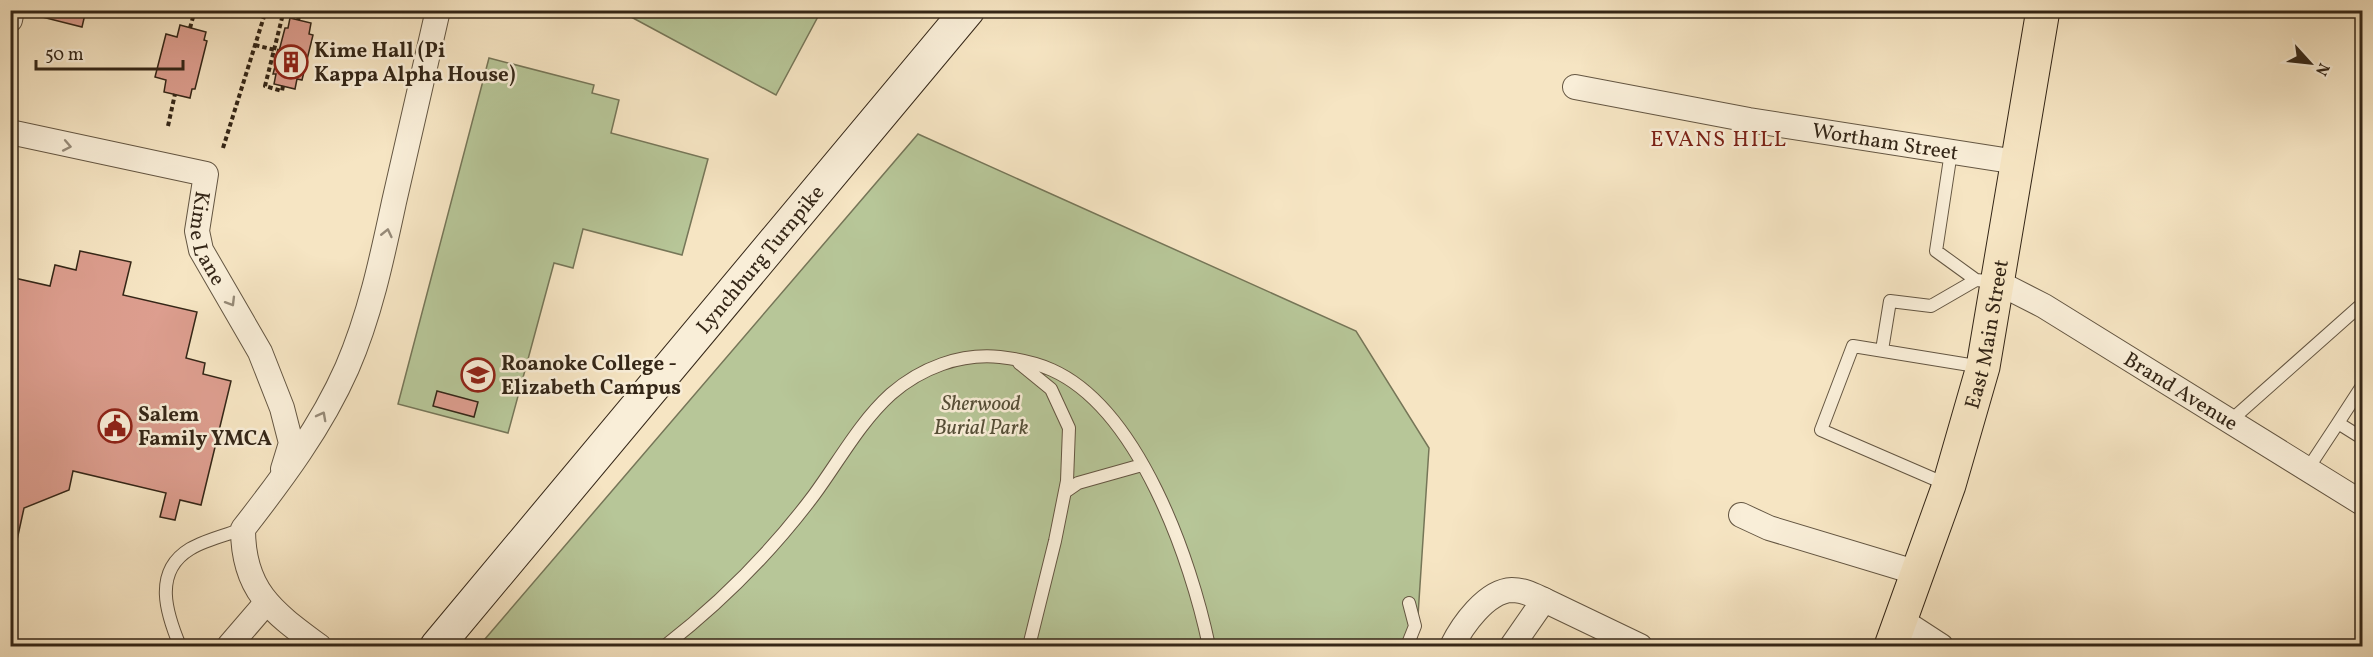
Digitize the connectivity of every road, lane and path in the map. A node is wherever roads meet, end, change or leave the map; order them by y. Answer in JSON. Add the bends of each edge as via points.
{"nodes":[{"id":1,"x":12,"y":10,"type":"edge"},
{"id":2,"x":195,"y":10,"type":"edge"},
{"id":3,"x":266,"y":10,"type":"edge"},
{"id":4,"x":301,"y":10,"type":"edge"},
{"id":5,"x":438,"y":10,"type":"edge"},
{"id":6,"x":968,"y":10,"type":"edge"},
{"id":7,"x":2043,"y":10,"type":"edge"},
{"id":8,"x":10,"y":20,"type":"edge"},
{"id":9,"x":190,"y":28,"type":"dead end"},
{"id":10,"x":255,"y":45,"type":"junction"},
{"id":11,"x":276,"y":50,"type":"junction"},
{"id":12,"x":283,"y":86,"type":"dead end"},
{"id":13,"x":1575,"y":87,"type":"dead end"},
{"id":14,"x":175,"y":94,"type":"dead end"},
{"id":15,"x":168,"y":126,"type":"dead end"},
{"id":16,"x":10,"y":132,"type":"edge"},
{"id":17,"x":224,"y":148,"type":"dead end"},
{"id":18,"x":1951,"y":152,"type":"junction"},
{"id":19,"x":2017,"y":162,"type":"junction"},
{"id":20,"x":1987,"y":281,"type":"junction"},
{"id":21,"x":2362,"y":304,"type":"edge"},
{"id":22,"x":1882,"y":350,"type":"junction"},
{"id":23,"x":1014,"y":359,"type":"junction"},
{"id":24,"x":1983,"y":367,"type":"junction"},
{"id":25,"x":2362,"y":386,"type":"edge"},
{"id":26,"x":2229,"y":422,"type":"junction"},
{"id":27,"x":2338,"y":423,"type":"junction"},
{"id":28,"x":2362,"y":438,"type":"edge"},
{"id":29,"x":1142,"y":465,"type":"junction"},
{"id":30,"x":2307,"y":470,"type":"junction"},
{"id":31,"x":279,"y":483,"type":"junction"},
{"id":32,"x":1949,"y":485,"type":"junction"},
{"id":33,"x":1065,"y":492,"type":"junction"},
{"id":34,"x":2362,"y":504,"type":"edge"},
{"id":35,"x":1741,"y":515,"type":"dead end"},
{"id":36,"x":243,"y":529,"type":"junction"},
{"id":37,"x":1918,"y":573,"type":"junction"},
{"id":38,"x":1544,"y":600,"type":"junction"},
{"id":39,"x":266,"y":603,"type":"junction"},
{"id":40,"x":1409,"y":603,"type":"dead end"},
{"id":41,"x":1896,"y":633,"type":"edge"},
{"id":42,"x":180,"y":646,"type":"edge"},
{"id":43,"x":229,"y":646,"type":"edge"},
{"id":44,"x":319,"y":646,"type":"edge"},
{"id":45,"x":437,"y":646,"type":"edge"},
{"id":46,"x":665,"y":646,"type":"edge"},
{"id":47,"x":1029,"y":646,"type":"edge"},
{"id":48,"x":1209,"y":646,"type":"edge"},
{"id":49,"x":1407,"y":646,"type":"edge"},
{"id":50,"x":1452,"y":646,"type":"edge"},
{"id":51,"x":1512,"y":646,"type":"edge"},
{"id":52,"x":1640,"y":646,"type":"edge"},
{"id":53,"x":1941,"y":646,"type":"edge"}],
"edges":[{"from":1,"to":8,"type":"street"},
{"from":2,"to":9,"type":"path"},
{"from":3,"to":10,"type":"path"},
{"from":4,"to":11,"type":"path","via":[[299,19],[283,14]]},
{"from":31,"to":5,"type":"street","name":"Kime Lane","one_way":true,"via":[[314,430],[346,369],[362,327],[379,271]]},
{"from":6,"to":45,"type":"street","name":"Lynchburg Turnpike"},
{"from":7,"to":19,"type":"main road","name":"East Main Street"},
{"from":10,"to":11,"type":"path"},
{"from":10,"to":17,"type":"path"},
{"from":11,"to":12,"type":"path","via":[[265,86],[282,91]]},
{"from":13,"to":18,"type":"street","name":"Wortham Street"},
{"from":14,"to":15,"type":"path"},
{"from":16,"to":31,"type":"street","name":"Kime Lane","one_way":true,"via":[[206,174],[197,231],[201,250],[261,352],[282,408],[291,443]]},
{"from":18,"to":19,"type":"street","name":"Wortham Street"},
{"from":18,"to":20,"type":"lane","via":[[1936,251]]},
{"from":19,"to":20,"type":"main road","name":"East Main Street"},
{"from":20,"to":22,"type":"lane","via":[[1931,306],[1890,302]]},
{"from":20,"to":24,"type":"main road","name":"East Main Street"},
{"from":20,"to":26,"type":"street","name":"Brand Avenue","via":[[2044,306]]},
{"from":21,"to":26,"type":"lane"},
{"from":22,"to":24,"type":"lane"},
{"from":22,"to":32,"type":"lane","via":[[1853,345],[1821,430]]},
{"from":23,"to":29,"type":"lane","via":[[1052,370],[1078,386],[1118,426]]},
{"from":23,"to":33,"type":"lane","via":[[1051,389],[1069,428]]},
{"from":23,"to":46,"type":"lane","via":[[987,356],[939,364],[892,394],[871,415],[782,534],[727,593]]},
{"from":24,"to":32,"type":"main road","name":"East Main Street"},
{"from":25,"to":27,"type":"lane"},
{"from":26,"to":30,"type":"street","name":"Brand Avenue"},
{"from":27,"to":28,"type":"lane"},
{"from":27,"to":30,"type":"lane"},
{"from":29,"to":33,"type":"lane","via":[[1078,483]]},
{"from":29,"to":48,"type":"lane","via":[[1162,502],[1187,568]]},
{"from":30,"to":34,"type":"street","name":"Brand Avenue"},
{"from":31,"to":36,"type":"street","name":"Kime Lane"},
{"from":32,"to":37,"type":"main road","name":"East Main Street"},
{"from":33,"to":47,"type":"lane"},
{"from":35,"to":37,"type":"street","via":[[1769,528]]},
{"from":36,"to":39,"type":"street","via":[[246,566]]},
{"from":36,"to":42,"type":"lane","via":[[189,550],[172,568],[165,591],[166,613]]},
{"from":37,"to":41,"type":"main road","name":"East Main Street"},
{"from":38,"to":50,"type":"street","via":[[1525,591],[1499,593],[1479,609]]},
{"from":38,"to":51,"type":"street"},
{"from":38,"to":52,"type":"street"},
{"from":39,"to":43,"type":"street"},
{"from":39,"to":44,"type":"street"},
{"from":40,"to":49,"type":"lane","via":[[1415,626]]},
{"from":41,"to":53,"type":"street"}]}
